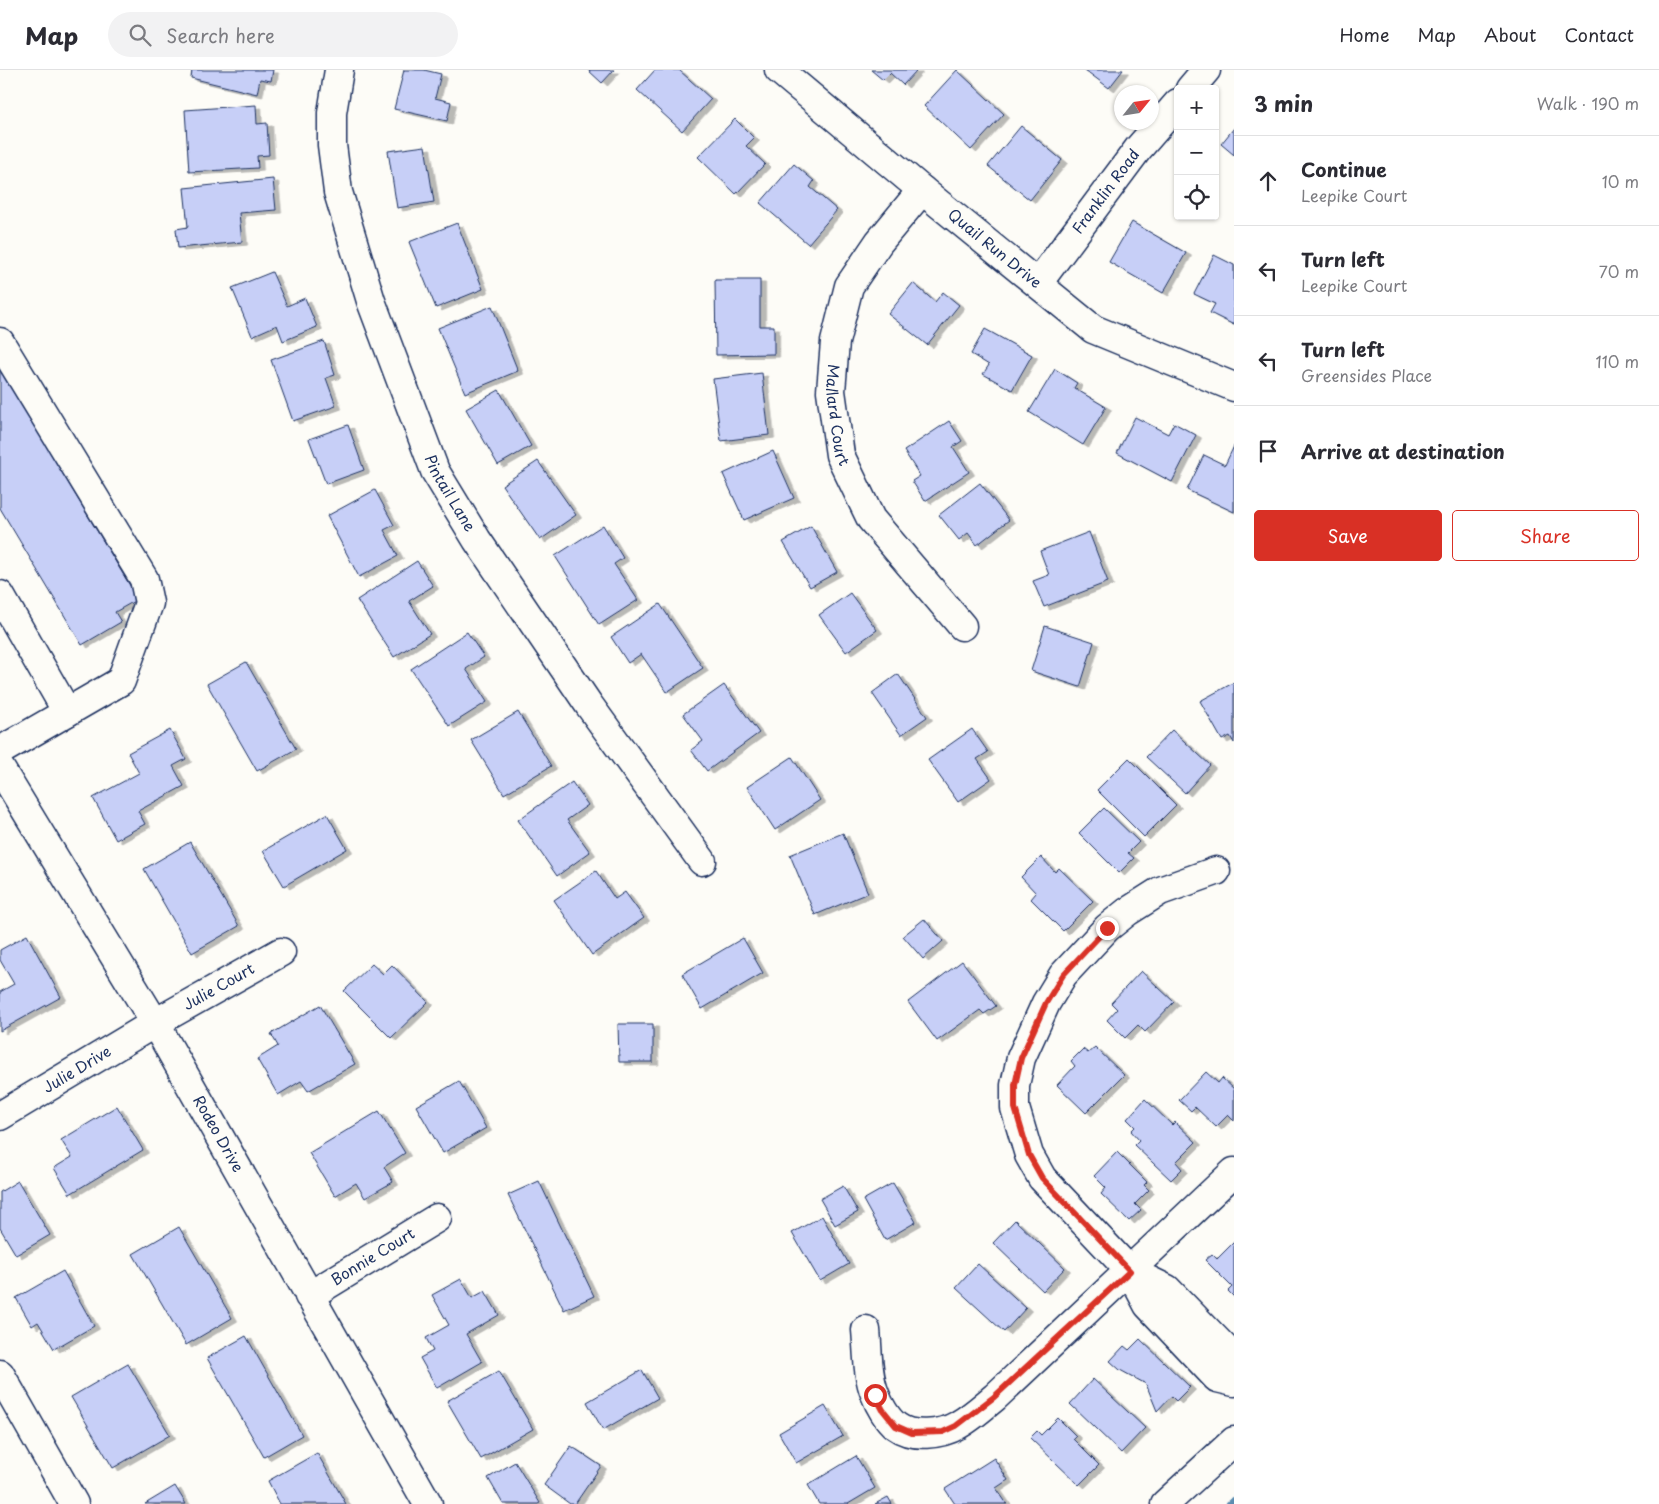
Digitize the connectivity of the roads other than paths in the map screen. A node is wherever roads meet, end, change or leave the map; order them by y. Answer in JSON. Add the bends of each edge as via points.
{"nodes":[{"id":1,"x":339,"y":70,"type":"edge"},
{"id":2,"x":779,"y":70,"type":"edge"},
{"id":3,"x":1206,"y":70,"type":"edge"},
{"id":4,"x":1193,"y":85,"type":"edge"},
{"id":5,"x":1174,"y":108,"type":"edge"},
{"id":6,"x":922,"y":190,"type":"junction"},
{"id":7,"x":1038,"y":283,"type":"junction"},
{"id":8,"x":0,"y":342,"type":"edge"},
{"id":9,"x":1234,"y":387,"type":"edge"},
{"id":10,"x":0,"y":595,"type":"edge"},
{"id":11,"x":962,"y":626,"type":"dead end"},
{"id":12,"x":67,"y":712,"type":"junction"},
{"id":13,"x":0,"y":750,"type":"edge"},
{"id":14,"x":0,"y":768,"type":"edge"},
{"id":15,"x":702,"y":861,"type":"dead end"},
{"id":16,"x":1216,"y":871,"type":"dead end"},
{"id":17,"x":281,"y":952,"type":"dead end"},
{"id":18,"x":155,"y":1022,"type":"junction"},
{"id":19,"x":0,"y":1116,"type":"edge"},
{"id":20,"x":1234,"y":1172,"type":"edge"},
{"id":21,"x":437,"y":1218,"type":"dead end"},
{"id":22,"x":1130,"y":1271,"type":"junction"},
{"id":23,"x":309,"y":1296,"type":"junction"},
{"id":24,"x":866,"y":1330,"type":"dead end"},
{"id":25,"x":1234,"y":1358,"type":"edge"},
{"id":26,"x":0,"y":1374,"type":"edge"},
{"id":27,"x":1234,"y":1382,"type":"edge"},
{"id":28,"x":1234,"y":1441,"type":"edge"},
{"id":29,"x":74,"y":1504,"type":"edge"},
{"id":30,"x":428,"y":1504,"type":"edge"},
{"id":31,"x":1165,"y":1504,"type":"edge"}],
"edges":[{"from":1,"to":15,"type":"street","name":"Pintail Lane","via":[[332,113],[338,192],[371,301],[435,471],[477,540],[589,705]]},
{"from":2,"to":6,"type":"street","name":"Quail Run Drive"},
{"from":3,"to":4,"type":"street"},
{"from":5,"to":7,"type":"street","name":"Franklin Road","via":[[1138,149]]},
{"from":6,"to":7,"type":"street","name":"Quail Run Drive"},
{"from":6,"to":11,"type":"street","name":"Mallard Court","via":[[879,242],[849,286],[835,342],[831,391],[840,455],[871,519]]},
{"from":7,"to":9,"type":"street","name":"Quail Run Drive","via":[[1093,329]]},
{"from":8,"to":12,"type":"street","via":[[144,579],[149,603],[121,681]]},
{"from":10,"to":12,"type":"street"},
{"from":12,"to":13,"type":"street"},
{"from":14,"to":18,"type":"street","name":"Rodeo Drive"},
{"from":16,"to":22,"type":"street","via":[[1160,892],[1114,923],[1084,950],[1046,1003],[1021,1058],[1015,1085],[1015,1108],[1021,1132],[1042,1178]]},
{"from":17,"to":18,"type":"street","name":"Julie Court"},
{"from":18,"to":19,"type":"street","name":"Julie Drive"},
{"from":18,"to":23,"type":"street","name":"Rodeo Drive"},
{"from":20,"to":22,"type":"street"},
{"from":21,"to":23,"type":"street","name":"Bonnie Court"},
{"from":22,"to":24,"type":"street","via":[[994,1397],[962,1423],[943,1432],[912,1433],[896,1426],[883,1410],[872,1383]]},
{"from":22,"to":25,"type":"street","via":[[1167,1289]]},
{"from":22,"to":27,"type":"street","via":[[1148,1305],[1218,1378]]},
{"from":23,"to":30,"type":"street","name":"Rodeo Drive"},
{"from":26,"to":29,"type":"street"},
{"from":28,"to":31,"type":"street"}]}
